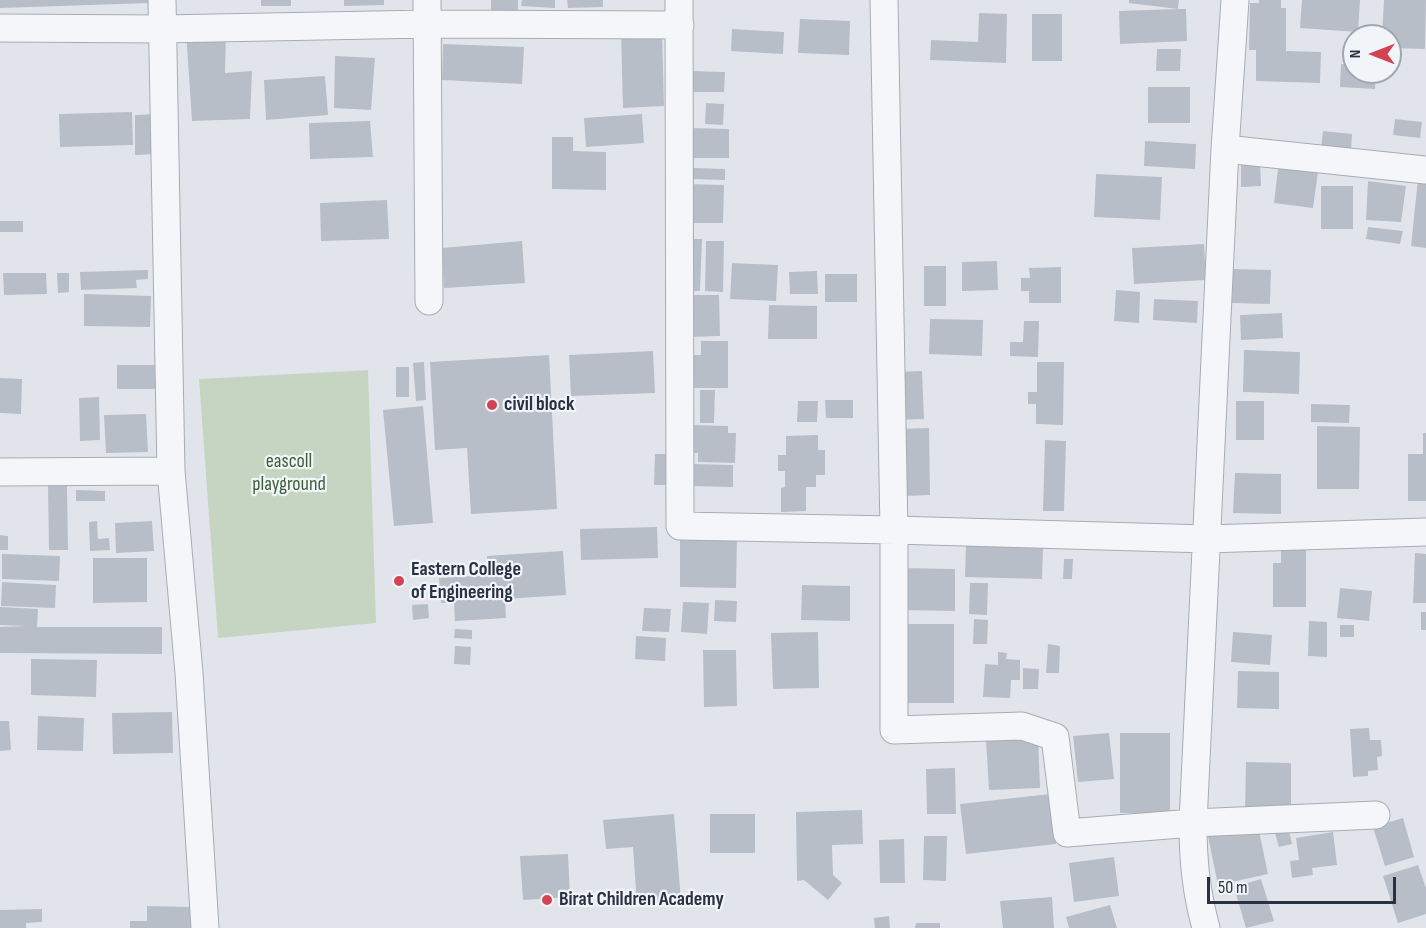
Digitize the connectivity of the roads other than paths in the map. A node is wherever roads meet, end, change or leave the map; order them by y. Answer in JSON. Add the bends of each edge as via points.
{"nodes":[{"id":1,"x":162,"y":0,"type":"edge"},
{"id":2,"x":884,"y":0,"type":"edge"},
{"id":3,"x":1235,"y":0,"type":"edge"},
{"id":4,"x":427,"y":12,"type":"edge"},
{"id":5,"x":679,"y":12,"type":"edge"},
{"id":6,"x":0,"y":28,"type":"edge"},
{"id":7,"x":162,"y":28,"type":"junction"},
{"id":8,"x":1225,"y":149,"type":"junction"},
{"id":9,"x":1426,"y":170,"type":"edge"},
{"id":10,"x":429,"y":301,"type":"dead end"},
{"id":11,"x":171,"y":471,"type":"junction"},
{"id":12,"x":0,"y":472,"type":"edge"},
{"id":13,"x":894,"y":530,"type":"junction"},
{"id":14,"x":1426,"y":532,"type":"edge"},
{"id":15,"x":1207,"y":539,"type":"junction"},
{"id":16,"x":1376,"y":815,"type":"dead end"},
{"id":17,"x":1193,"y":823,"type":"junction"},
{"id":18,"x":205,"y":928,"type":"edge"},
{"id":19,"x":1206,"y":928,"type":"edge"}],
"edges":[{"from":1,"to":7,"type":"street"},
{"from":2,"to":13,"type":"street"},
{"from":3,"to":8,"type":"street"},
{"from":4,"to":5,"type":"street"},
{"from":4,"to":7,"type":"street"},
{"from":4,"to":10,"type":"street"},
{"from":5,"to":13,"type":"street","via":[[680,526]]},
{"from":6,"to":7,"type":"street"},
{"from":7,"to":11,"type":"street"},
{"from":8,"to":9,"type":"street"},
{"from":8,"to":15,"type":"street"},
{"from":11,"to":12,"type":"street"},
{"from":11,"to":18,"type":"street"},
{"from":13,"to":15,"type":"street"},
{"from":13,"to":17,"type":"street","via":[[894,730],[1022,726],[1055,737],[1067,833]]},
{"from":14,"to":15,"type":"street"},
{"from":15,"to":17,"type":"street"},
{"from":16,"to":17,"type":"street"},
{"from":17,"to":19,"type":"street","via":[[1193,865]]}]}
